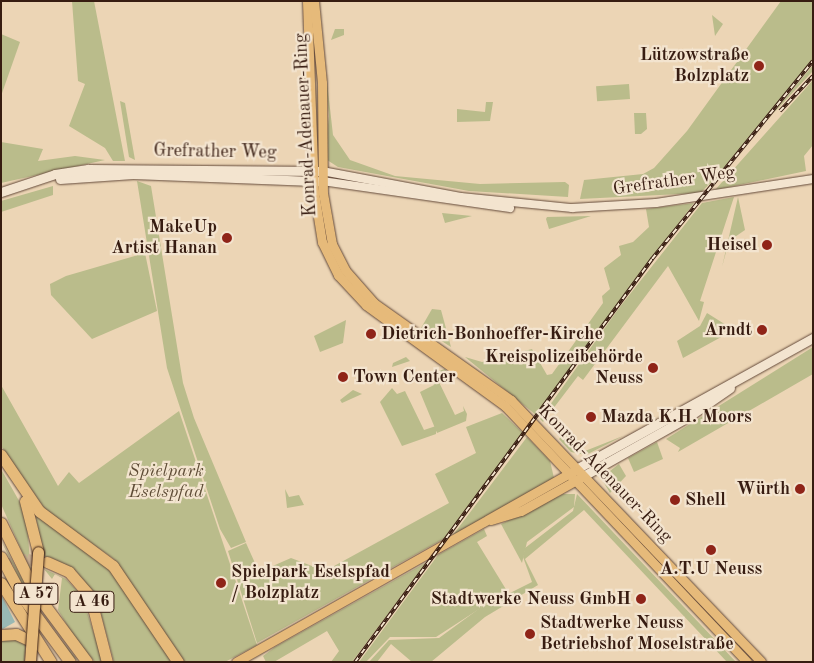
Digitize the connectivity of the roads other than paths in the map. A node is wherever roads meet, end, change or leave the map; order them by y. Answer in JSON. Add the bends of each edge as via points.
{"nodes":[{"id":1,"x":307,"y":1,"type":"edge"},
{"id":2,"x":314,"y":1,"type":"edge"},
{"id":3,"x":317,"y":176,"type":"junction"},
{"id":4,"x":813,"y":179,"type":"edge"},
{"id":5,"x":1,"y":192,"type":"edge"},
{"id":6,"x":813,"y":338,"type":"edge"},
{"id":7,"x":1,"y":455,"type":"edge"},
{"id":8,"x":1,"y":463,"type":"edge"},
{"id":9,"x":577,"y":474,"type":"junction"},
{"id":10,"x":1,"y":523,"type":"edge"},
{"id":11,"x":1,"y":557,"type":"edge"},
{"id":12,"x":47,"y":562,"type":"tunnel mouth"},
{"id":13,"x":1,"y":583,"type":"edge"},
{"id":14,"x":1,"y":635,"type":"edge"},
{"id":15,"x":39,"y":645,"type":"junction"},
{"id":16,"x":30,"y":662,"type":"edge"},
{"id":17,"x":51,"y":662,"type":"edge"},
{"id":18,"x":70,"y":662,"type":"edge"},
{"id":19,"x":87,"y":662,"type":"edge"},
{"id":20,"x":107,"y":662,"type":"edge"},
{"id":21,"x":178,"y":662,"type":"edge"},
{"id":22,"x":236,"y":662,"type":"edge"},
{"id":23,"x":748,"y":662,"type":"edge"},
{"id":24,"x":761,"y":662,"type":"edge"}],
"edges":[{"from":1,"to":3,"type":"main road","name":"Konrad-Adenauer-Ring"},
{"from":2,"to":3,"type":"main road","name":"Konrad-Adenauer-Ring","via":[[322,83]]},
{"from":3,"to":4,"type":"street","name":"Grefrather Weg","via":[[540,207],[656,203]]},
{"from":3,"to":5,"type":"main road","name":"Grefrather Weg","via":[[110,167],[38,180]]},
{"from":3,"to":9,"type":"main road","name":"Konrad-Adenauer-Ring","via":[[332,244],[354,283],[381,308],[498,390]]},
{"from":6,"to":9,"type":"main road","via":[[746,375],[695,414]]},
{"from":7,"to":21,"type":"highway","via":[[39,511],[113,566]]},
{"from":8,"to":16,"type":"highway","bridge":true,"via":[[31,514],[38,552]]},
{"from":9,"to":22,"type":"main road","via":[[521,511],[489,520]]},
{"from":9,"to":23,"type":"main road","name":"Konrad-Adenauer-Ring"},
{"from":9,"to":24,"type":"main road","name":"Konrad-Adenauer-Ring"},
{"from":10,"to":19,"type":"highway","number":"A 57","via":[[35,592]]},
{"from":11,"to":18,"type":"highway","number":"A 57","via":[[32,612]]},
{"from":12,"to":20,"type":"highway","number":"A 46","via":[[69,572],[90,596]]},
{"from":13,"to":15,"type":"highway"},
{"from":14,"to":15,"type":"highway","via":[[16,634]]},
{"from":15,"to":17,"type":"highway"}]}
